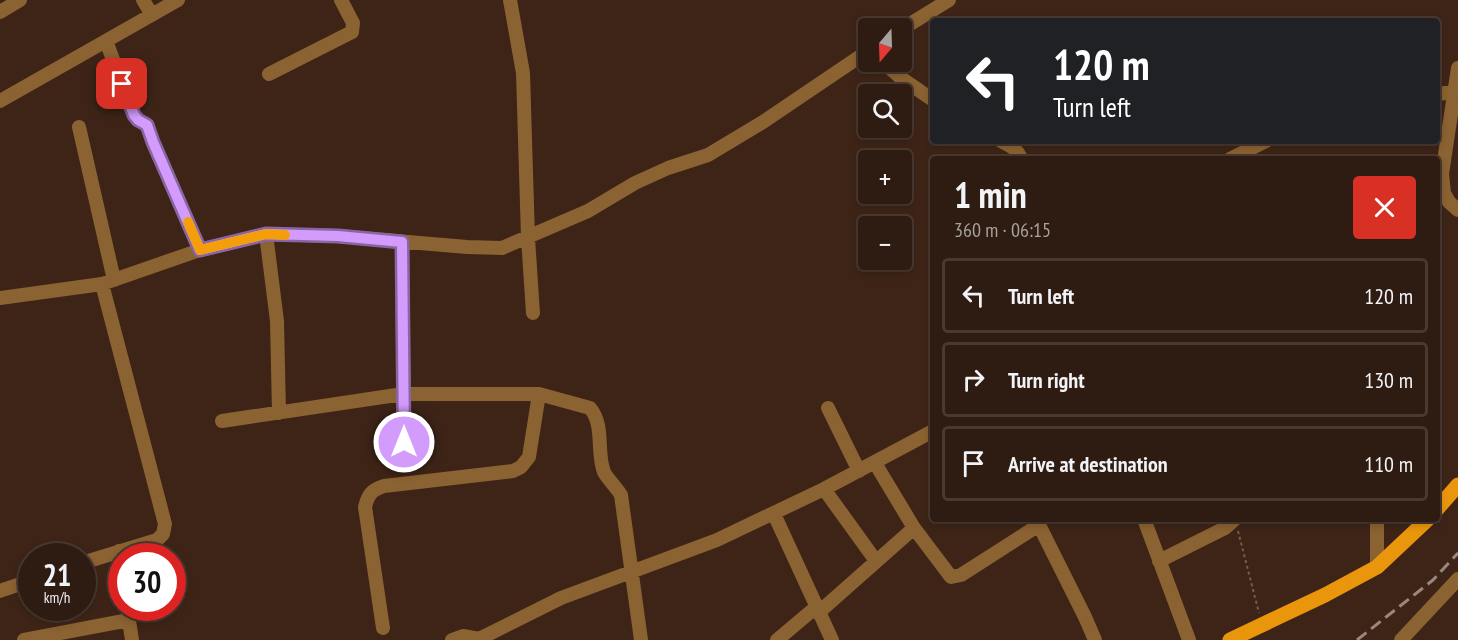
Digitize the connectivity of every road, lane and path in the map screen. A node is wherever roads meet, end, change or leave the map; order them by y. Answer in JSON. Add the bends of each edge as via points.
{"nodes":[{"id":1,"x":20,"y":0,"type":"edge"},
{"id":2,"x":143,"y":0,"type":"edge"},
{"id":3,"x":178,"y":0,"type":"edge"},
{"id":4,"x":341,"y":0,"type":"edge"},
{"id":5,"x":510,"y":0,"type":"edge"},
{"id":6,"x":950,"y":0,"type":"edge"},
{"id":7,"x":0,"y":12,"type":"edge"},
{"id":8,"x":152,"y":15,"type":"junction"},
{"id":9,"x":912,"y":23,"type":"edge"},
{"id":10,"x":106,"y":42,"type":"junction"},
{"id":11,"x":858,"y":58,"type":"edge"},
{"id":12,"x":1458,"y":68,"type":"edge"},
{"id":13,"x":894,"y":72,"type":"edge"},
{"id":14,"x":269,"y":74,"type":"dead end"},
{"id":15,"x":1454,"y":92,"type":"junction"},
{"id":16,"x":1440,"y":94,"type":"edge"},
{"id":17,"x":930,"y":98,"type":"edge"},
{"id":18,"x":0,"y":101,"type":"edge"},
{"id":19,"x":79,"y":127,"type":"dead end"},
{"id":20,"x":1007,"y":144,"type":"edge"},
{"id":21,"x":1260,"y":144,"type":"edge"},
{"id":22,"x":1019,"y":156,"type":"edge"},
{"id":23,"x":1236,"y":156,"type":"edge"},
{"id":24,"x":1458,"y":210,"type":"edge"},
{"id":25,"x":266,"y":234,"type":"junction"},
{"id":26,"x":528,"y":238,"type":"junction"},
{"id":27,"x":402,"y":242,"type":"junction"},
{"id":28,"x":200,"y":250,"type":"junction"},
{"id":29,"x":108,"y":281,"type":"junction"},
{"id":30,"x":0,"y":298,"type":"edge"},
{"id":31,"x":533,"y":313,"type":"dead end"},
{"id":32,"x":403,"y":394,"type":"junction"},
{"id":33,"x":539,"y":394,"type":"junction"},
{"id":34,"x":828,"y":408,"type":"dead end"},
{"id":35,"x":279,"y":413,"type":"junction"},
{"id":36,"x":222,"y":421,"type":"dead end"},
{"id":37,"x":930,"y":433,"type":"edge"},
{"id":38,"x":404,"y":442,"type":"dead end"},
{"id":39,"x":875,"y":463,"type":"junction"},
{"id":40,"x":859,"y":471,"type":"junction"},
{"id":41,"x":1458,"y":485,"type":"edge"},
{"id":42,"x":824,"y":489,"type":"junction"},
{"id":43,"x":1440,"y":506,"type":"edge"},
{"id":44,"x":774,"y":514,"type":"junction"},
{"id":45,"x":1037,"y":522,"type":"edge"},
{"id":46,"x":1145,"y":522,"type":"edge"},
{"id":47,"x":1232,"y":522,"type":"edge"},
{"id":48,"x":1236,"y":522,"type":"edge"},
{"id":49,"x":1377,"y":522,"type":"edge"},
{"id":50,"x":1425,"y":522,"type":"edge"},
{"id":51,"x":914,"y":528,"type":"junction"},
{"id":52,"x":149,"y":543,"type":"edge"},
{"id":53,"x":876,"y":561,"type":"junction"},
{"id":54,"x":1159,"y":561,"type":"junction"},
{"id":55,"x":1377,"y":567,"type":"junction"},
{"id":56,"x":632,"y":573,"type":"junction"},
{"id":57,"x":1458,"y":579,"type":"edge"},
{"id":58,"x":18,"y":585,"type":"edge"},
{"id":59,"x":0,"y":591,"type":"edge"},
{"id":60,"x":817,"y":610,"type":"junction"},
{"id":61,"x":108,"y":619,"type":"edge"},
{"id":62,"x":129,"y":621,"type":"edge"},
{"id":63,"x":1262,"y":626,"type":"junction"},
{"id":64,"x":383,"y":628,"type":"dead end"},
{"id":65,"x":480,"y":639,"type":"edge"},
{"id":66,"x":24,"y":640,"type":"edge"},
{"id":67,"x":132,"y":640,"type":"edge"},
{"id":68,"x":452,"y":640,"type":"edge"},
{"id":69,"x":641,"y":640,"type":"edge"},
{"id":70,"x":777,"y":640,"type":"edge"},
{"id":71,"x":832,"y":640,"type":"edge"},
{"id":72,"x":1095,"y":640,"type":"edge"},
{"id":73,"x":1189,"y":640,"type":"edge"},
{"id":74,"x":1230,"y":640,"type":"edge"},
{"id":75,"x":1401,"y":640,"type":"edge"}],
"edges":[{"from":1,"to":7,"type":"street"},
{"from":2,"to":8,"type":"street"},
{"from":3,"to":8,"type":"street"},
{"from":4,"to":14,"type":"street","via":[[353,23],[352,33]]},
{"from":5,"to":26,"type":"street","via":[[523,73]]},
{"from":6,"to":9,"type":"street"},
{"from":8,"to":10,"type":"street"},
{"from":10,"to":18,"type":"street"},
{"from":10,"to":28,"type":"street","via":[[134,115],[149,129]]},
{"from":11,"to":26,"type":"street","via":[[708,155],[635,183],[588,211]]},
{"from":12,"to":15,"type":"street"},
{"from":13,"to":17,"type":"street"},
{"from":15,"to":16,"type":"street"},
{"from":15,"to":24,"type":"street","via":[[1442,188]]},
{"from":19,"to":29,"type":"street"},
{"from":20,"to":22,"type":"street"},
{"from":21,"to":23,"type":"street"},
{"from":25,"to":27,"type":"street"},
{"from":25,"to":28,"type":"street"},
{"from":25,"to":35,"type":"street","via":[[277,321]]},
{"from":26,"to":27,"type":"street","via":[[502,248]]},
{"from":26,"to":31,"type":"street"},
{"from":27,"to":32,"type":"street"},
{"from":28,"to":29,"type":"street"},
{"from":29,"to":30,"type":"street"},
{"from":29,"to":52,"type":"street","via":[[165,524],[163,534]]},
{"from":32,"to":33,"type":"street"},
{"from":32,"to":35,"type":"street"},
{"from":32,"to":38,"type":"street"},
{"from":33,"to":56,"type":"street","via":[[594,412],[604,473],[621,495]]},
{"from":33,"to":64,"type":"street","via":[[529,457],[521,467],[384,486],[368,496],[365,507]]},
{"from":34,"to":40,"type":"street"},
{"from":35,"to":36,"type":"street"},
{"from":37,"to":39,"type":"street"},
{"from":39,"to":40,"type":"street"},
{"from":39,"to":51,"type":"street"},
{"from":40,"to":42,"type":"street"},
{"from":41,"to":43,"type":"main road"},
{"from":42,"to":44,"type":"street"},
{"from":42,"to":53,"type":"street"},
{"from":44,"to":56,"type":"street"},
{"from":44,"to":60,"type":"street"},
{"from":45,"to":51,"type":"street","via":[[951,578]]},
{"from":45,"to":72,"type":"street"},
{"from":46,"to":54,"type":"street"},
{"from":47,"to":54,"type":"street"},
{"from":48,"to":63,"type":"path"},
{"from":49,"to":55,"type":"street"},
{"from":50,"to":55,"type":"main road"},
{"from":51,"to":53,"type":"street"},
{"from":53,"to":60,"type":"street"},
{"from":54,"to":73,"type":"street"},
{"from":55,"to":63,"type":"main road"},
{"from":56,"to":65,"type":"street","via":[[561,598]]},
{"from":56,"to":69,"type":"street"},
{"from":57,"to":75,"type":"street"},
{"from":58,"to":59,"type":"street"},
{"from":60,"to":70,"type":"street"},
{"from":60,"to":71,"type":"street"},
{"from":61,"to":66,"type":"street"},
{"from":62,"to":67,"type":"street"},
{"from":63,"to":74,"type":"main road"},
{"from":65,"to":68,"type":"street","via":[[463,636]]}]}
